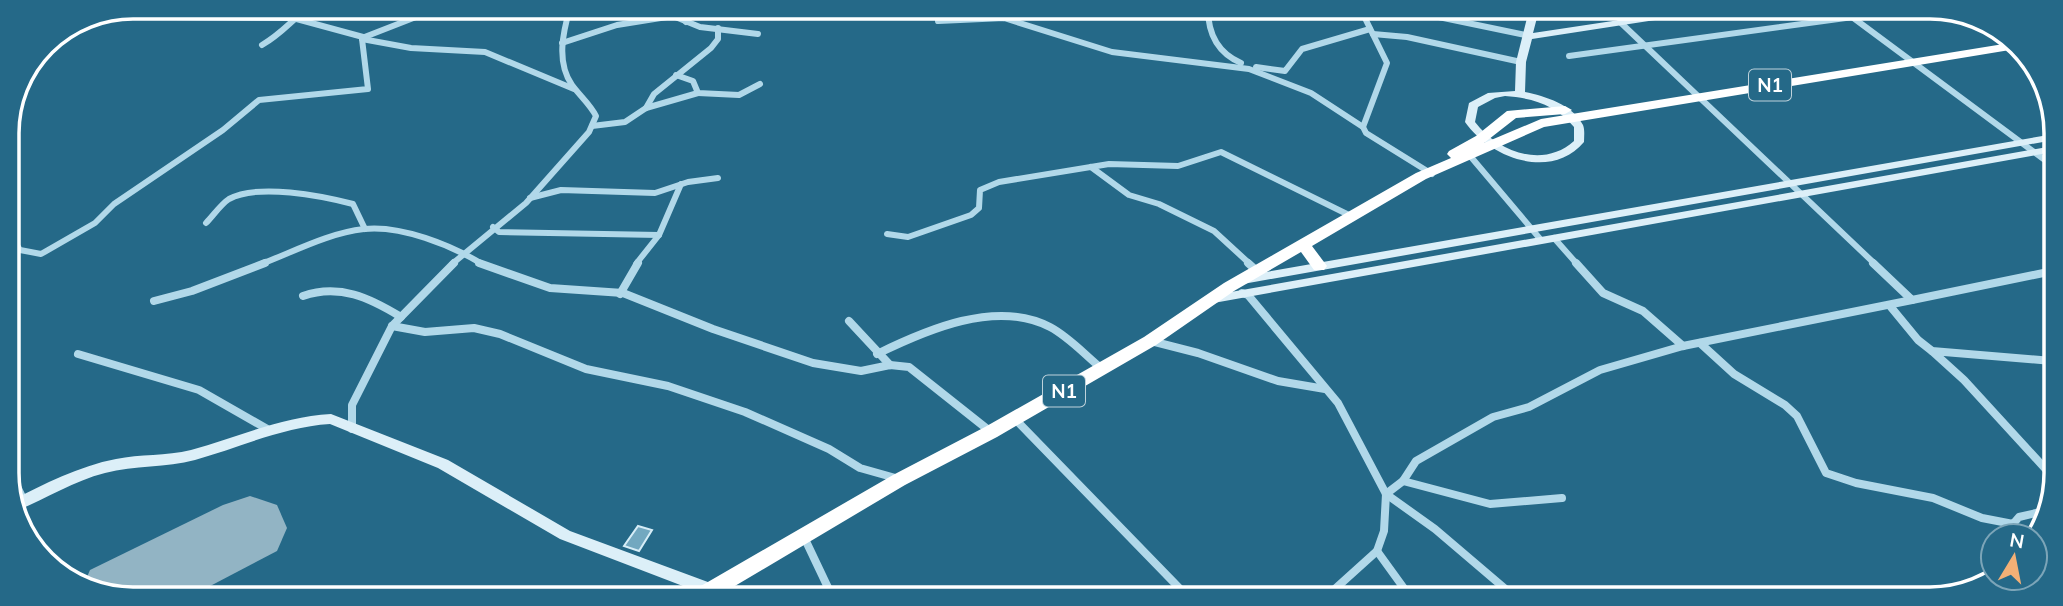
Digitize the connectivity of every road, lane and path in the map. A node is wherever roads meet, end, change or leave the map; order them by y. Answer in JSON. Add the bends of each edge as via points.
{"nodes":[{"id":1,"x":292,"y":19,"type":"edge"},
{"id":2,"x":296,"y":19,"type":"edge"},
{"id":3,"x":411,"y":19,"type":"edge"},
{"id":4,"x":567,"y":19,"type":"edge"},
{"id":5,"x":667,"y":19,"type":"edge"},
{"id":6,"x":680,"y":19,"type":"edge"},
{"id":7,"x":690,"y":19,"type":"edge"},
{"id":8,"x":982,"y":19,"type":"edge"},
{"id":9,"x":1007,"y":19,"type":"edge"},
{"id":10,"x":1208,"y":19,"type":"edge"},
{"id":11,"x":1365,"y":19,"type":"edge"},
{"id":12,"x":1448,"y":19,"type":"edge"},
{"id":13,"x":1532,"y":19,"type":"edge"},
{"id":14,"x":1549,"y":19,"type":"edge"},
{"id":15,"x":1638,"y":19,"type":"edge"},
{"id":16,"x":1837,"y":19,"type":"edge"},
{"id":17,"x":1856,"y":19,"type":"edge"},
{"id":18,"x":938,"y":21,"type":"dead end"},
{"id":19,"x":687,"y":22,"type":"junction"},
{"id":20,"x":1620,"y":22,"type":"junction"},
{"id":21,"x":1581,"y":27,"type":"junction"},
{"id":22,"x":718,"y":28,"type":"junction"},
{"id":23,"x":1371,"y":31,"type":"junction"},
{"id":24,"x":758,"y":34,"type":"dead end"},
{"id":25,"x":1530,"y":36,"type":"junction"},
{"id":26,"x":362,"y":38,"type":"junction"},
{"id":27,"x":1996,"y":41,"type":"edge"},
{"id":28,"x":562,"y":43,"type":"junction"},
{"id":29,"x":1643,"y":44,"type":"junction"},
{"id":30,"x":262,"y":45,"type":"dead end"},
{"id":31,"x":2004,"y":47,"type":"edge"},
{"id":32,"x":1569,"y":56,"type":"dead end"},
{"id":33,"x":1906,"y":58,"type":"junction"},
{"id":34,"x":1521,"y":62,"type":"junction"},
{"id":35,"x":676,"y":75,"type":"junction"},
{"id":36,"x":760,"y":84,"type":"dead end"},
{"id":37,"x":575,"y":89,"type":"junction"},
{"id":38,"x":698,"y":93,"type":"junction"},
{"id":39,"x":1694,"y":93,"type":"junction"},
{"id":40,"x":1520,"y":94,"type":"junction"},
{"id":41,"x":646,"y":108,"type":"junction"},
{"id":42,"x":1528,"y":112,"type":"junction"},
{"id":43,"x":1568,"y":114,"type":"junction"},
{"id":44,"x":1506,"y":118,"type":"junction"},
{"id":45,"x":1541,"y":123,"type":"junction"},
{"id":46,"x":592,"y":126,"type":"junction"},
{"id":47,"x":1363,"y":127,"type":"junction"},
{"id":48,"x":1522,"y":131,"type":"junction"},
{"id":49,"x":2044,"y":138,"type":"edge"},
{"id":50,"x":1488,"y":142,"type":"junction"},
{"id":51,"x":2020,"y":142,"type":"junction"},
{"id":52,"x":2044,"y":150,"type":"edge"},
{"id":53,"x":2034,"y":152,"type":"junction"},
{"id":54,"x":1471,"y":156,"type":"junction"},
{"id":55,"x":2044,"y":159,"type":"edge"},
{"id":56,"x":1091,"y":167,"type":"junction"},
{"id":57,"x":1426,"y":173,"type":"junction"},
{"id":58,"x":718,"y":178,"type":"dead end"},
{"id":59,"x":681,"y":184,"type":"junction"},
{"id":60,"x":1791,"y":184,"type":"junction"},
{"id":61,"x":1801,"y":195,"type":"junction"},
{"id":62,"x":529,"y":198,"type":"junction"},
{"id":63,"x":1704,"y":199,"type":"junction"},
{"id":64,"x":1716,"y":209,"type":"junction"},
{"id":65,"x":1610,"y":215,"type":"junction"},
{"id":66,"x":1353,"y":218,"type":"junction"},
{"id":67,"x":206,"y":223,"type":"dead end"},
{"id":68,"x":1620,"y":226,"type":"junction"},
{"id":69,"x":493,"y":227,"type":"junction"},
{"id":70,"x":365,"y":229,"type":"junction"},
{"id":71,"x":887,"y":234,"type":"dead end"},
{"id":72,"x":1537,"y":234,"type":"junction"},
{"id":73,"x":659,"y":235,"type":"junction"},
{"id":74,"x":1488,"y":238,"type":"junction"},
{"id":75,"x":1554,"y":238,"type":"junction"},
{"id":76,"x":1304,"y":246,"type":"junction"},
{"id":77,"x":19,"y":248,"type":"edge"},
{"id":78,"x":1496,"y":249,"type":"junction"},
{"id":79,"x":463,"y":253,"type":"junction"},
{"id":80,"x":1319,"y":266,"type":"junction"},
{"id":81,"x":1257,"y":271,"type":"junction"},
{"id":82,"x":2044,"y":273,"type":"edge"},
{"id":83,"x":1239,"y":288,"type":"junction"},
{"id":84,"x":620,"y":293,"type":"junction"},
{"id":85,"x":303,"y":296,"type":"dead end"},
{"id":86,"x":1912,"y":300,"type":"junction"},
{"id":87,"x":154,"y":302,"type":"dead end"},
{"id":88,"x":1890,"y":306,"type":"junction"},
{"id":89,"x":401,"y":317,"type":"junction"},
{"id":90,"x":849,"y":321,"type":"dead end"},
{"id":91,"x":392,"y":326,"type":"junction"},
{"id":92,"x":1150,"y":341,"type":"junction"},
{"id":93,"x":1699,"y":343,"type":"junction"},
{"id":94,"x":1683,"y":346,"type":"junction"},
{"id":95,"x":1932,"y":351,"type":"junction"},
{"id":96,"x":78,"y":354,"type":"dead end"},
{"id":97,"x":877,"y":354,"type":"junction"},
{"id":98,"x":2044,"y":360,"type":"edge"},
{"id":99,"x":890,"y":365,"type":"junction"},
{"id":100,"x":1102,"y":369,"type":"junction"},
{"id":101,"x":1325,"y":389,"type":"junction"},
{"id":102,"x":1014,"y":419,"type":"junction"},
{"id":103,"x":269,"y":430,"type":"junction"},
{"id":104,"x":352,"y":430,"type":"junction"},
{"id":105,"x":991,"y":432,"type":"junction"},
{"id":106,"x":2044,"y":468,"type":"edge"},
{"id":107,"x":899,"y":480,"type":"junction"},
{"id":108,"x":1403,"y":481,"type":"junction"},
{"id":109,"x":1386,"y":494,"type":"junction"},
{"id":110,"x":1562,"y":498,"type":"dead end"},
{"id":111,"x":23,"y":502,"type":"edge"},
{"id":112,"x":2036,"y":513,"type":"edge"},
{"id":113,"x":804,"y":536,"type":"junction"},
{"id":114,"x":1377,"y":551,"type":"junction"},
{"id":115,"x":691,"y":587,"type":"edge"},
{"id":116,"x":716,"y":587,"type":"edge"},
{"id":117,"x":828,"y":587,"type":"edge"},
{"id":118,"x":1178,"y":587,"type":"edge"},
{"id":119,"x":1337,"y":587,"type":"edge"},
{"id":120,"x":1403,"y":587,"type":"edge"},
{"id":121,"x":1503,"y":587,"type":"edge"}],
"edges":[{"from":1,"to":30,"type":"street","via":[[287,30]]},
{"from":2,"to":26,"type":"street"},
{"from":3,"to":26,"type":"street"},
{"from":4,"to":28,"type":"street"},
{"from":5,"to":28,"type":"street","via":[[618,24],[582,40]]},
{"from":6,"to":19,"type":"street"},
{"from":7,"to":19,"type":"street"},
{"from":8,"to":18,"type":"street"},
{"from":9,"to":47,"type":"street","via":[[1112,52],[1249,69],[1311,93]]},
{"from":10,"to":23,"type":"street","via":[[1215,42],[1230,59],[1281,72],[1302,50]]},
{"from":11,"to":23,"type":"street"},
{"from":12,"to":25,"type":"street"},
{"from":13,"to":25,"type":"street"},
{"from":14,"to":21,"type":"street"},
{"from":15,"to":20,"type":"street"},
{"from":16,"to":29,"type":"street"},
{"from":17,"to":33,"type":"street"},
{"from":19,"to":22,"type":"street"},
{"from":20,"to":21,"type":"street"},
{"from":20,"to":29,"type":"street"},
{"from":21,"to":25,"type":"street"},
{"from":22,"to":24,"type":"street"},
{"from":22,"to":35,"type":"street","via":[[718,39],[711,48]]},
{"from":23,"to":34,"type":"street"},
{"from":23,"to":47,"type":"street","via":[[1387,63]]},
{"from":25,"to":34,"type":"street"},
{"from":26,"to":37,"type":"street","via":[[411,48],[485,52]]},
{"from":26,"to":77,"type":"street","via":[[368,89],[259,100],[114,204],[95,223],[41,254]]},
{"from":27,"to":33,"type":"highway","number":"N1"},
{"from":28,"to":37,"type":"street","via":[[563,62]]},
{"from":29,"to":32,"type":"street"},
{"from":29,"to":39,"type":"street"},
{"from":31,"to":33,"type":"highway","number":"N1"},
{"from":33,"to":39,"type":"highway","number":"N1"},
{"from":33,"to":51,"type":"street"},
{"from":34,"to":40,"type":"street"},
{"from":35,"to":38,"type":"street","via":[[692,81]]},
{"from":35,"to":41,"type":"street"},
{"from":36,"to":38,"type":"street","via":[[739,95]]},
{"from":37,"to":46,"type":"street","via":[[596,116]]},
{"from":38,"to":41,"type":"street"},
{"from":39,"to":43,"type":"highway","number":"N1"},
{"from":39,"to":60,"type":"street"},
{"from":40,"to":43,"type":"street","via":[[1541,98]]},
{"from":40,"to":50,"type":"street","via":[[1492,95],[1473,105],[1470,122]]},
{"from":41,"to":46,"type":"street","via":[[625,122]]},
{"from":42,"to":43,"type":"highway","number":"N1"},
{"from":42,"to":44,"type":"highway","number":"N1"},
{"from":42,"to":45,"type":"highway"},
{"from":43,"to":45,"type":"highway","number":"N1"},
{"from":43,"to":50,"type":"street","via":[[1581,135],[1580,142],[1567,153],[1534,158]]},
{"from":44,"to":48,"type":"highway"},
{"from":44,"to":50,"type":"highway","number":"N1"},
{"from":45,"to":48,"type":"highway","number":"N1"},
{"from":46,"to":62,"type":"street"},
{"from":47,"to":57,"type":"street"},
{"from":48,"to":50,"type":"highway","number":"N1"},
{"from":49,"to":51,"type":"street"},
{"from":50,"to":54,"type":"highway","number":"N1"},
{"from":50,"to":57,"type":"highway","number":"N1"},
{"from":51,"to":53,"type":"street"},
{"from":51,"to":60,"type":"street"},
{"from":52,"to":53,"type":"street"},
{"from":53,"to":55,"type":"street"},
{"from":53,"to":61,"type":"street"},
{"from":54,"to":57,"type":"highway","number":"N1"},
{"from":54,"to":72,"type":"street"},
{"from":56,"to":66,"type":"street","via":[[1125,163],[1164,168],[1213,153],[1229,154]]},
{"from":56,"to":71,"type":"street","via":[[986,186],[978,194],[979,208],[971,215],[908,237]]},
{"from":56,"to":81,"type":"street","via":[[1129,194],[1214,231]]},
{"from":57,"to":66,"type":"highway","number":"N1"},
{"from":58,"to":59,"type":"street"},
{"from":59,"to":62,"type":"street","via":[[655,193],[561,190]]},
{"from":59,"to":73,"type":"street"},
{"from":60,"to":61,"type":"street"},
{"from":60,"to":63,"type":"street"},
{"from":61,"to":64,"type":"street"},
{"from":61,"to":86,"type":"street"},
{"from":62,"to":69,"type":"street"},
{"from":63,"to":64,"type":"street"},
{"from":63,"to":65,"type":"street"},
{"from":64,"to":68,"type":"street"},
{"from":65,"to":68,"type":"street"},
{"from":65,"to":72,"type":"street"},
{"from":66,"to":76,"type":"highway","number":"N1"},
{"from":67,"to":70,"type":"street","via":[[229,199],[275,191],[353,204]]},
{"from":68,"to":75,"type":"street"},
{"from":69,"to":73,"type":"street","via":[[499,233]]},
{"from":69,"to":79,"type":"street"},
{"from":70,"to":79,"type":"street","via":[[426,239]]},
{"from":70,"to":87,"type":"street"},
{"from":72,"to":74,"type":"street"},
{"from":72,"to":75,"type":"street"},
{"from":72,"to":78,"type":"street"},
{"from":73,"to":84,"type":"street"},
{"from":74,"to":78,"type":"street"},
{"from":74,"to":80,"type":"street"},
{"from":75,"to":94,"type":"street","via":[[1603,293],[1643,311]]},
{"from":76,"to":80,"type":"highway"},
{"from":76,"to":81,"type":"highway","number":"N1"},
{"from":78,"to":83,"type":"street"},
{"from":79,"to":84,"type":"street","via":[[486,267],[550,288]]},
{"from":79,"to":89,"type":"street"},
{"from":80,"to":83,"type":"street"},
{"from":81,"to":83,"type":"highway","number":"N1"},
{"from":82,"to":86,"type":"street"},
{"from":83,"to":92,"type":"highway","number":"N1","via":[[1208,300]]},
{"from":83,"to":101,"type":"street"},
{"from":84,"to":99,"type":"street","via":[[813,363],[861,370]]},
{"from":85,"to":89,"type":"street","via":[[317,289],[345,291],[373,300]]},
{"from":86,"to":88,"type":"street"},
{"from":88,"to":93,"type":"street"},
{"from":88,"to":95,"type":"street"},
{"from":89,"to":91,"type":"street"},
{"from":90,"to":97,"type":"street"},
{"from":91,"to":104,"type":"street","via":[[352,405]]},
{"from":91,"to":107,"type":"street","via":[[425,332],[474,328],[500,334],[586,369],[668,386],[745,412],[829,449],[860,468]]},
{"from":92,"to":100,"type":"highway","number":"N1"},
{"from":92,"to":101,"type":"street","via":[[1264,378]]},
{"from":93,"to":94,"type":"street"},
{"from":93,"to":112,"type":"street","via":[[1734,374],[1797,416],[1826,473],[1933,498],[2013,524],[2019,517]]},
{"from":94,"to":108,"type":"street","via":[[1600,370],[1529,407],[1493,417],[1416,461]]},
{"from":95,"to":98,"type":"street"},
{"from":95,"to":106,"type":"street","via":[[1978,390]]},
{"from":96,"to":103,"type":"street","via":[[200,390]]},
{"from":97,"to":99,"type":"street"},
{"from":97,"to":100,"type":"street","via":[[956,325],[1000,317],[1043,325]]},
{"from":99,"to":105,"type":"street","via":[[915,370]]},
{"from":100,"to":102,"type":"highway","number":"N1"},
{"from":101,"to":109,"type":"street","via":[[1338,403]]},
{"from":102,"to":105,"type":"highway","number":"N1"},
{"from":102,"to":118,"type":"street"},
{"from":103,"to":104,"type":"street","via":[[331,419]]},
{"from":103,"to":111,"type":"street","via":[[190,456],[113,465]]},
{"from":104,"to":115,"type":"street","via":[[443,464],[565,535]]},
{"from":105,"to":107,"type":"highway","number":"N1"},
{"from":107,"to":113,"type":"highway","number":"N1"},
{"from":108,"to":109,"type":"street"},
{"from":108,"to":110,"type":"street","via":[[1490,504]]},
{"from":109,"to":114,"type":"street","via":[[1384,531]]},
{"from":109,"to":121,"type":"street"},
{"from":113,"to":116,"type":"highway","number":"N1"},
{"from":113,"to":117,"type":"street"},
{"from":114,"to":119,"type":"street"},
{"from":114,"to":120,"type":"street"}]}
